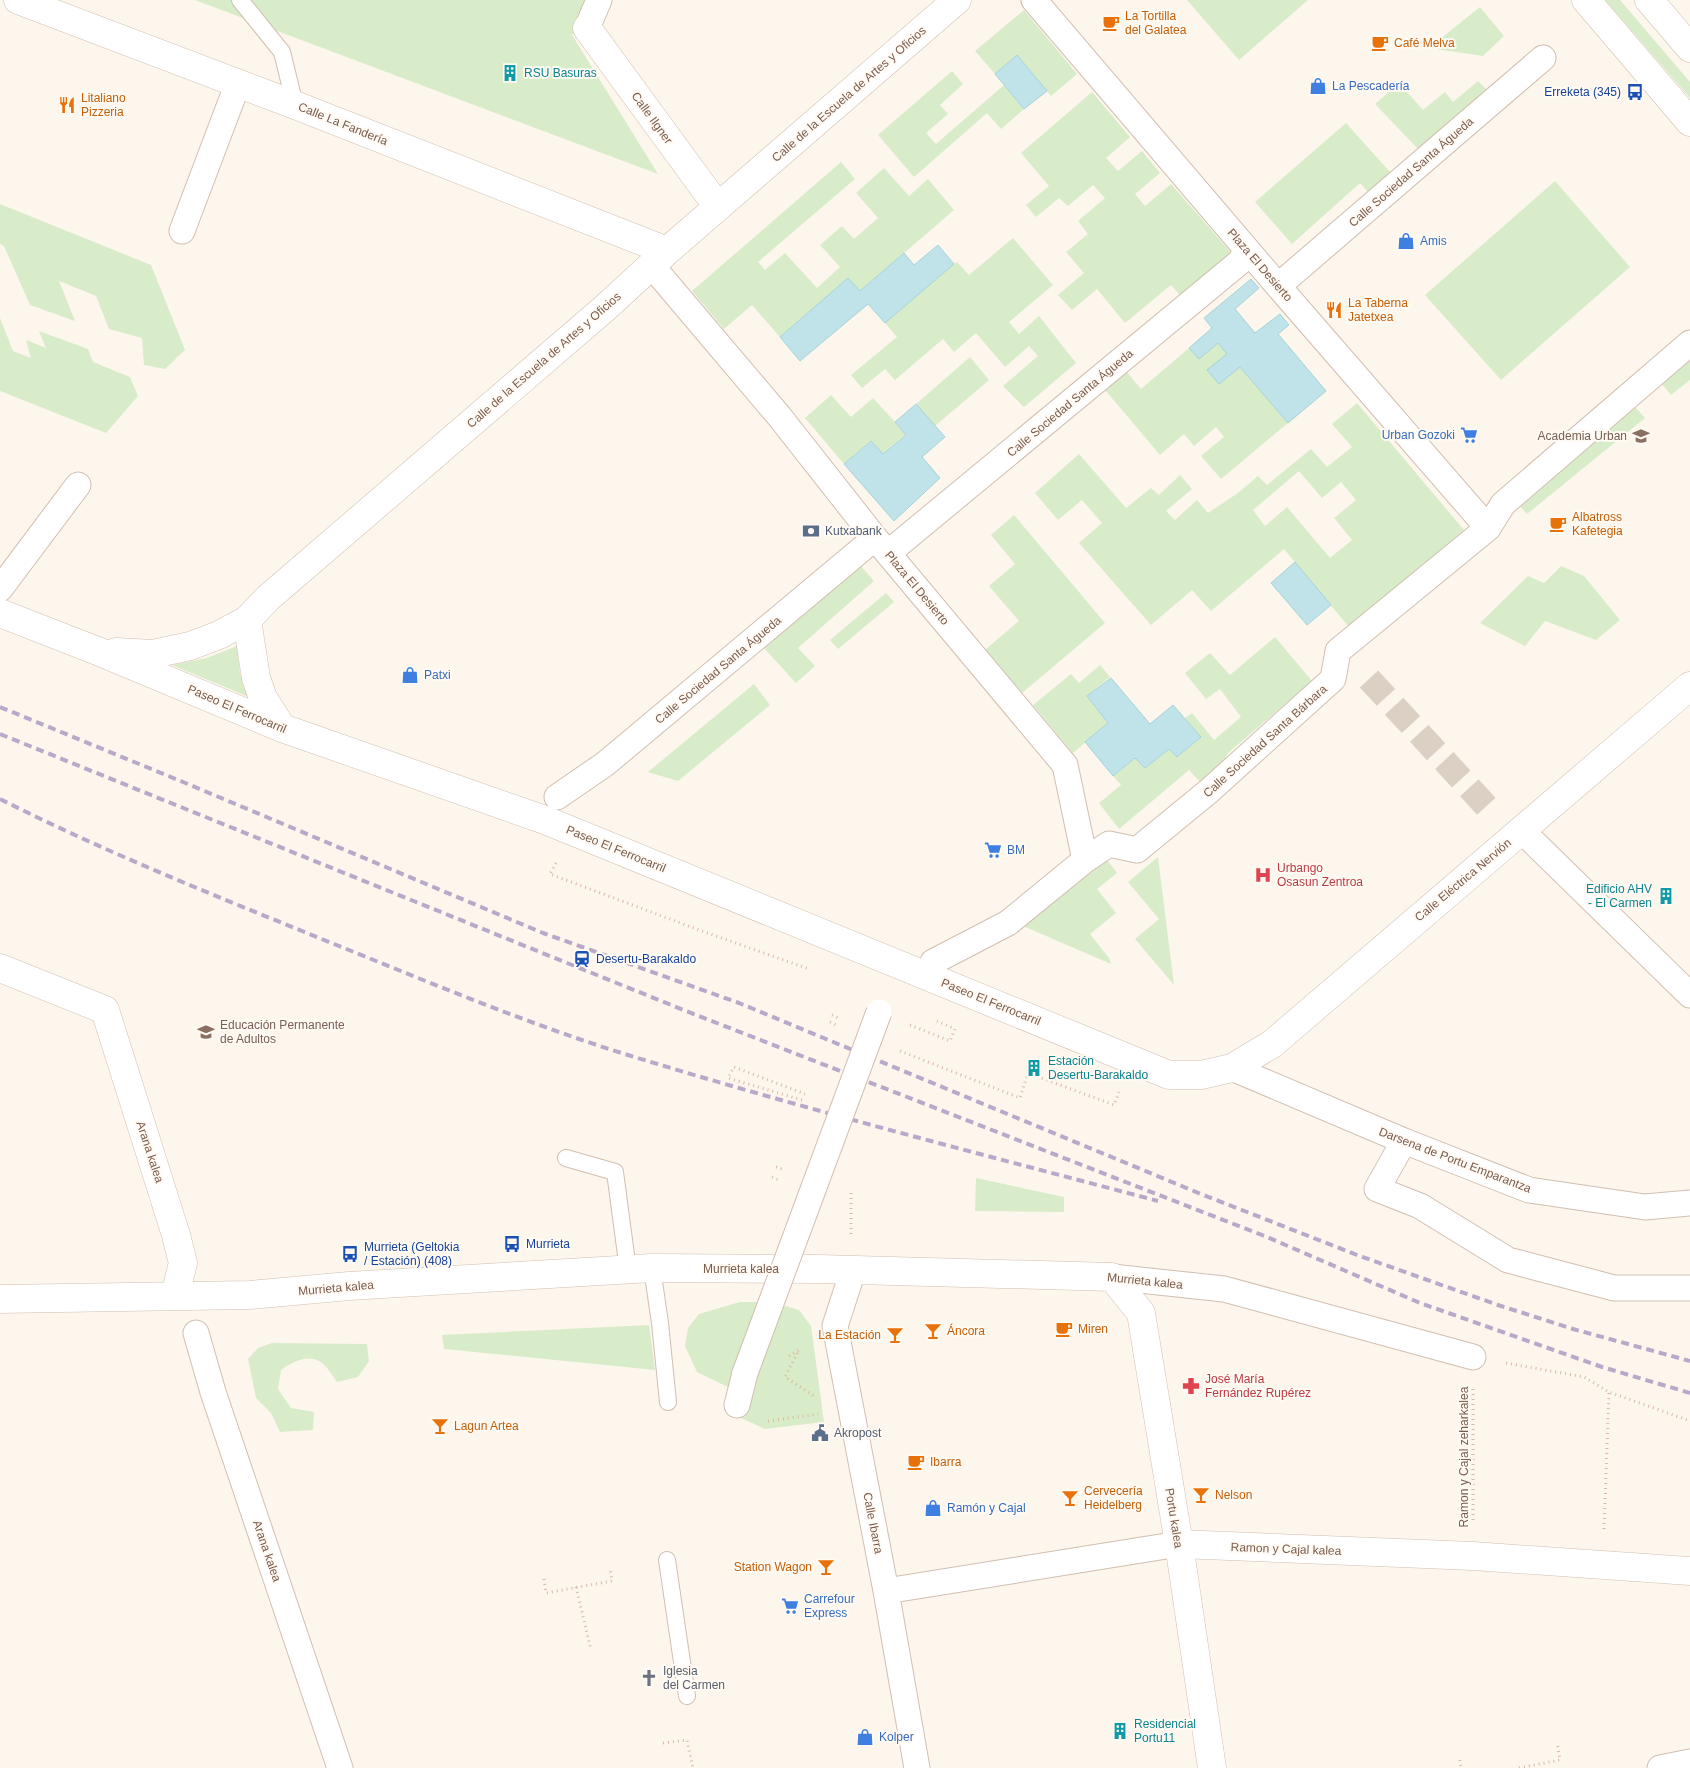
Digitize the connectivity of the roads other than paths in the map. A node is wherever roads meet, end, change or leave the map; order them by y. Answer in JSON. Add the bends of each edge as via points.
{"nodes":[{"id":1,"x":18,"y":0,"type":"edge"},
{"id":2,"x":240,"y":0,"type":"edge"},
{"id":3,"x":957,"y":0,"type":"edge"},
{"id":4,"x":1034,"y":0,"type":"edge"},
{"id":5,"x":1586,"y":0,"type":"edge"},
{"id":6,"x":1649,"y":0,"type":"edge"},
{"id":7,"x":599,"y":1,"type":"edge"},
{"id":8,"x":587,"y":28,"type":"joint"},
{"id":9,"x":1690,"y":48,"type":"edge"},
{"id":10,"x":1543,"y":58,"type":"dead end"},
{"id":11,"x":238,"y":83,"type":"junction"},
{"id":12,"x":295,"y":105,"type":"junction"},
{"id":13,"x":1690,"y":122,"type":"edge"},
{"id":14,"x":718,"y":207,"type":"junction"},
{"id":15,"x":182,"y":231,"type":"dead end"},
{"id":16,"x":1246,"y":248,"type":"junction"},
{"id":17,"x":660,"y":258,"type":"junction"},
{"id":18,"x":1278,"y":286,"type":"junction"},
{"id":19,"x":1690,"y":343,"type":"edge"},
{"id":20,"x":78,"y":485,"type":"dead end"},
{"id":21,"x":1488,"y":528,"type":"junction"},
{"id":22,"x":881,"y":546,"type":"junction"},
{"id":23,"x":0,"y":589,"type":"edge"},
{"id":24,"x":0,"y":613,"type":"edge"},
{"id":25,"x":247,"y":620,"type":"junction"},
{"id":26,"x":100,"y":652,"type":"junction"},
{"id":27,"x":1690,"y":686,"type":"edge"},
{"id":28,"x":282,"y":728,"type":"junction"},
{"id":29,"x":557,"y":797,"type":"dead end"},
{"id":30,"x":1522,"y":831,"type":"junction"},
{"id":31,"x":1085,"y":860,"type":"junction"},
{"id":32,"x":933,"y":962,"type":"dead end"},
{"id":33,"x":0,"y":968,"type":"edge"},
{"id":34,"x":1690,"y":995,"type":"edge"},
{"id":35,"x":879,"y":1012,"type":"road end"},
{"id":36,"x":1232,"y":1068,"type":"junction"},
{"id":37,"x":1404,"y":1141,"type":"junction"},
{"id":38,"x":566,"y":1158,"type":"dead end"},
{"id":39,"x":1690,"y":1203,"type":"edge"},
{"id":40,"x":640,"y":1269,"type":"junction"},
{"id":41,"x":1112,"y":1277,"type":"junction"},
{"id":42,"x":850,"y":1280,"type":"dead end"},
{"id":43,"x":1690,"y":1288,"type":"edge"},
{"id":44,"x":175,"y":1295,"type":"junction"},
{"id":45,"x":0,"y":1299,"type":"edge"},
{"id":46,"x":196,"y":1333,"type":"dead end"},
{"id":47,"x":1473,"y":1357,"type":"road end"},
{"id":48,"x":668,"y":1402,"type":"dead end"},
{"id":49,"x":737,"y":1405,"type":"road end"},
{"id":50,"x":1179,"y":1544,"type":"junction"},
{"id":51,"x":667,"y":1560,"type":"dead end"},
{"id":52,"x":1690,"y":1571,"type":"edge"},
{"id":53,"x":886,"y":1591,"type":"junction"},
{"id":54,"x":687,"y":1696,"type":"dead end"},
{"id":55,"x":1690,"y":1762,"type":"edge"},
{"id":56,"x":340,"y":1768,"type":"edge"},
{"id":57,"x":917,"y":1768,"type":"edge"},
{"id":58,"x":1212,"y":1768,"type":"edge"},
{"id":59,"x":1660,"y":1768,"type":"edge"}],
"edges":[{"from":1,"to":11,"type":"street","name":"Calle La Fandería"},
{"from":2,"to":12,"type":"lane","via":[[282,52]]},
{"from":3,"to":14,"type":"street","name":"Calle de la Escuela de Artes y Oficios"},
{"from":4,"to":16,"type":"street","name":"Plaza El Desierto"},
{"from":5,"to":13,"type":"street"},
{"from":6,"to":9,"type":"street"},
{"from":7,"to":8,"type":"street"},
{"from":8,"to":14,"type":"street","name":"Calle Ilgner"},
{"from":10,"to":18,"type":"street","name":"Calle Sociedad Santa Águeda"},
{"from":11,"to":12,"type":"street","name":"Calle La Fandería"},
{"from":11,"to":15,"type":"street"},
{"from":12,"to":17,"type":"street","name":"Calle La Fandería"},
{"from":14,"to":17,"type":"street","name":"Calle de la Escuela de Artes y Oficios"},
{"from":16,"to":18,"type":"street","name":"Plaza El Desierto"},
{"from":16,"to":22,"type":"street","name":"Calle Sociedad Santa Águeda","via":[[1241,261]]},
{"from":17,"to":22,"type":"street","name":"Plaza El Desierto"},
{"from":17,"to":25,"type":"street","name":"Calle de la Escuela de Artes y Oficios","via":[[268,598]]},
{"from":18,"to":21,"type":"street","name":"Plaza El Desierto"},
{"from":19,"to":21,"type":"street","name":"Calle Sociedad Santa Bárbara","via":[[1503,504]]},
{"from":20,"to":23,"type":"street"},
{"from":21,"to":31,"type":"street","name":"Calle Sociedad Santa Bárbara","via":[[1338,652],[1334,679],[1209,791],[1136,850],[1109,844]]},
{"from":22,"to":29,"type":"street","name":"Calle Sociedad Santa Águeda","via":[[605,764]]},
{"from":22,"to":31,"type":"street","name":"Plaza El Desierto","via":[[1065,765]]},
{"from":24,"to":26,"type":"street","name":"Paseo El Ferrocarril"},
{"from":25,"to":26,"type":"street","name":"Calle de la Escuela de Artes y Oficios","via":[[190,646],[153,654]]},
{"from":25,"to":28,"type":"street","via":[[256,678],[263,698]]},
{"from":26,"to":28,"type":"street","name":"Paseo El Ferrocarril"},
{"from":27,"to":30,"type":"street","name":"Calle Eléctrica Nervión"},
{"from":28,"to":36,"type":"street","name":"Paseo El Ferrocarril","via":[[545,820],[1169,1075],[1201,1075]]},
{"from":30,"to":34,"type":"street"},
{"from":30,"to":36,"type":"street","name":"Calle Eléctrica Nervión","via":[[1272,1044]]},
{"from":31,"to":32,"type":"street","name":"Calle Sociedad Santa Bárbara","via":[[1008,923]]},
{"from":33,"to":44,"type":"street","name":"Arana kalea","via":[[105,1010],[176,1234],[183,1263]]},
{"from":35,"to":49,"type":"street","bridge":true,"via":[[745,1373]]},
{"from":36,"to":37,"type":"street","name":"Darsena de Portu Emparantza"},
{"from":37,"to":39,"type":"street","name":"Darsena de Portu Emparantza","via":[[1529,1190],[1645,1207]]},
{"from":37,"to":43,"type":"street","via":[[1377,1189],[1420,1206],[1508,1260],[1614,1288]]},
{"from":38,"to":40,"type":"lane","via":[[615,1172]]},
{"from":40,"to":41,"type":"street","name":"Murrieta kalea","via":[[820,1269]]},
{"from":40,"to":44,"type":"street","name":"Murrieta kalea","via":[[250,1295]]},
{"from":40,"to":48,"type":"lane","via":[[660,1322]]},
{"from":41,"to":47,"type":"street","name":"Murrieta kalea","via":[[1224,1290]]},
{"from":41,"to":50,"type":"street","name":"Portu kalea","via":[[1140,1313]]},
{"from":42,"to":53,"type":"street","name":"Calle Ibarra","via":[[835,1326]]},
{"from":44,"to":45,"type":"street","name":"Murrieta kalea"},
{"from":46,"to":56,"type":"street","name":"Arana kalea"},
{"from":50,"to":52,"type":"street","name":"Ramon y Cajal kalea","via":[[1473,1556]]},
{"from":50,"to":53,"type":"street","name":"Ramon y Cajal kalea"},
{"from":50,"to":58,"type":"street","name":"Portu kalea"},
{"from":51,"to":54,"type":"lane"},
{"from":53,"to":57,"type":"street","name":"Calle Ibarra"},
{"from":55,"to":59,"type":"street"}]}
